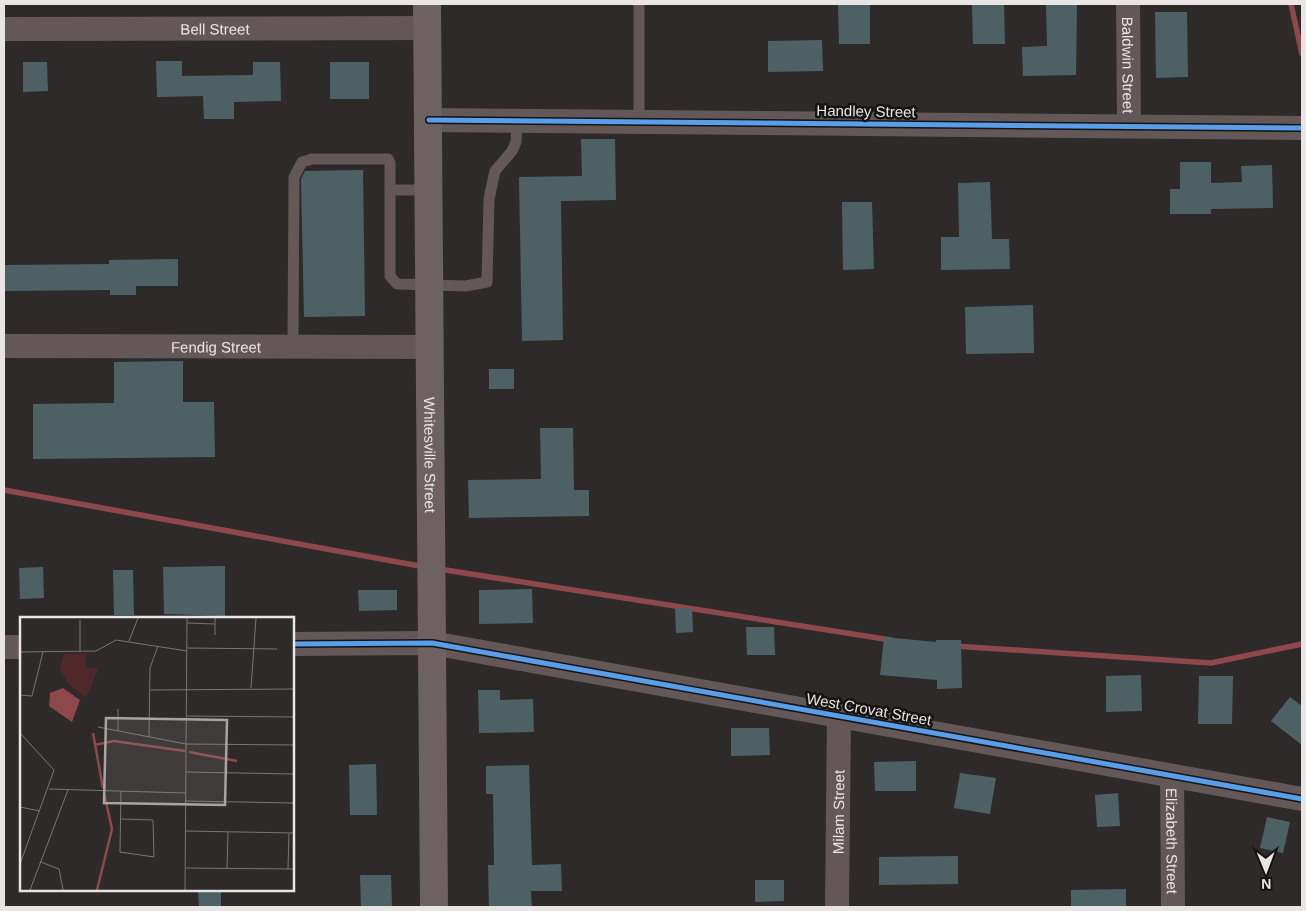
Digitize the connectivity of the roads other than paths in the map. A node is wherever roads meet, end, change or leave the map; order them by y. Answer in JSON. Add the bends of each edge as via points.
{"nodes":[{"id":1,"x":639,"y":4,"type":"edge"},
{"id":2,"x":1128,"y":4,"type":"edge"},
{"id":3,"x":427,"y":16,"type":"edge"},
{"id":4,"x":4,"y":29,"type":"edge"},
{"id":5,"x":517,"y":119,"type":"junction"},
{"id":6,"x":429,"y":120,"type":"junction"},
{"id":7,"x":639,"y":121,"type":"junction"},
{"id":8,"x":1129,"y":126,"type":"junction"},
{"id":9,"x":1302,"y":128,"type":"edge"},
{"id":10,"x":390,"y":190,"type":"junction"},
{"id":11,"x":429,"y":190,"type":"junction"},
{"id":12,"x":430,"y":285,"type":"junction"},
{"id":13,"x":4,"y":346,"type":"edge"},
{"id":14,"x":293,"y":347,"type":"junction"},
{"id":15,"x":430,"y":348,"type":"junction"},
{"id":16,"x":432,"y":642,"type":"junction"},
{"id":17,"x":294,"y":644,"type":"edge"},
{"id":18,"x":4,"y":647,"type":"edge"},
{"id":19,"x":20,"y":647,"type":"edge"},
{"id":20,"x":839,"y":716,"type":"junction"},
{"id":21,"x":1172,"y":776,"type":"junction"},
{"id":22,"x":1302,"y":799,"type":"edge"},
{"id":23,"x":434,"y":907,"type":"edge"},
{"id":24,"x":837,"y":907,"type":"edge"},
{"id":25,"x":1172,"y":907,"type":"edge"}],
"edges":[{"from":1,"to":7,"type":"lane"},
{"from":2,"to":8,"type":"street","name":"Baldwin Street"},
{"from":3,"to":4,"type":"street","name":"Bell Street"},
{"from":3,"to":6,"type":"main road","name":"Whitesville Street"},
{"from":5,"to":6,"type":"street","name":"Handley Street"},
{"from":5,"to":7,"type":"street","name":"Handley Street"},
{"from":5,"to":12,"type":"lane","via":[[516,142],[512,152],[495,171],[489,199],[487,282],[466,286]]},
{"from":6,"to":11,"type":"main road","name":"Whitesville Street"},
{"from":7,"to":8,"type":"street","name":"Handley Street"},
{"from":8,"to":9,"type":"street","name":"Handley Street"},
{"from":10,"to":11,"type":"lane"},
{"from":10,"to":12,"type":"lane","via":[[390,276],[397,284]]},
{"from":10,"to":14,"type":"lane","via":[[388,159],[312,159],[302,162],[296,169]]},
{"from":11,"to":12,"type":"main road","name":"Whitesville Street"},
{"from":12,"to":15,"type":"main road","name":"Whitesville Street"},
{"from":13,"to":14,"type":"street","name":"Fendig Street"},
{"from":14,"to":15,"type":"street","name":"Fendig Street"},
{"from":15,"to":16,"type":"main road","name":"Whitesville Street"},
{"from":16,"to":17,"type":"street","name":"West Crovat Street"},
{"from":16,"to":20,"type":"street","name":"West Crovat Street"},
{"from":16,"to":23,"type":"main road","name":"Whitesville Street"},
{"from":18,"to":19,"type":"street"},
{"from":20,"to":21,"type":"street","name":"West Crovat Street"},
{"from":20,"to":24,"type":"street","name":"Milam Street"},
{"from":21,"to":22,"type":"street","name":"West Crovat Street"},
{"from":21,"to":25,"type":"street","name":"Elizabeth Street"}]}
